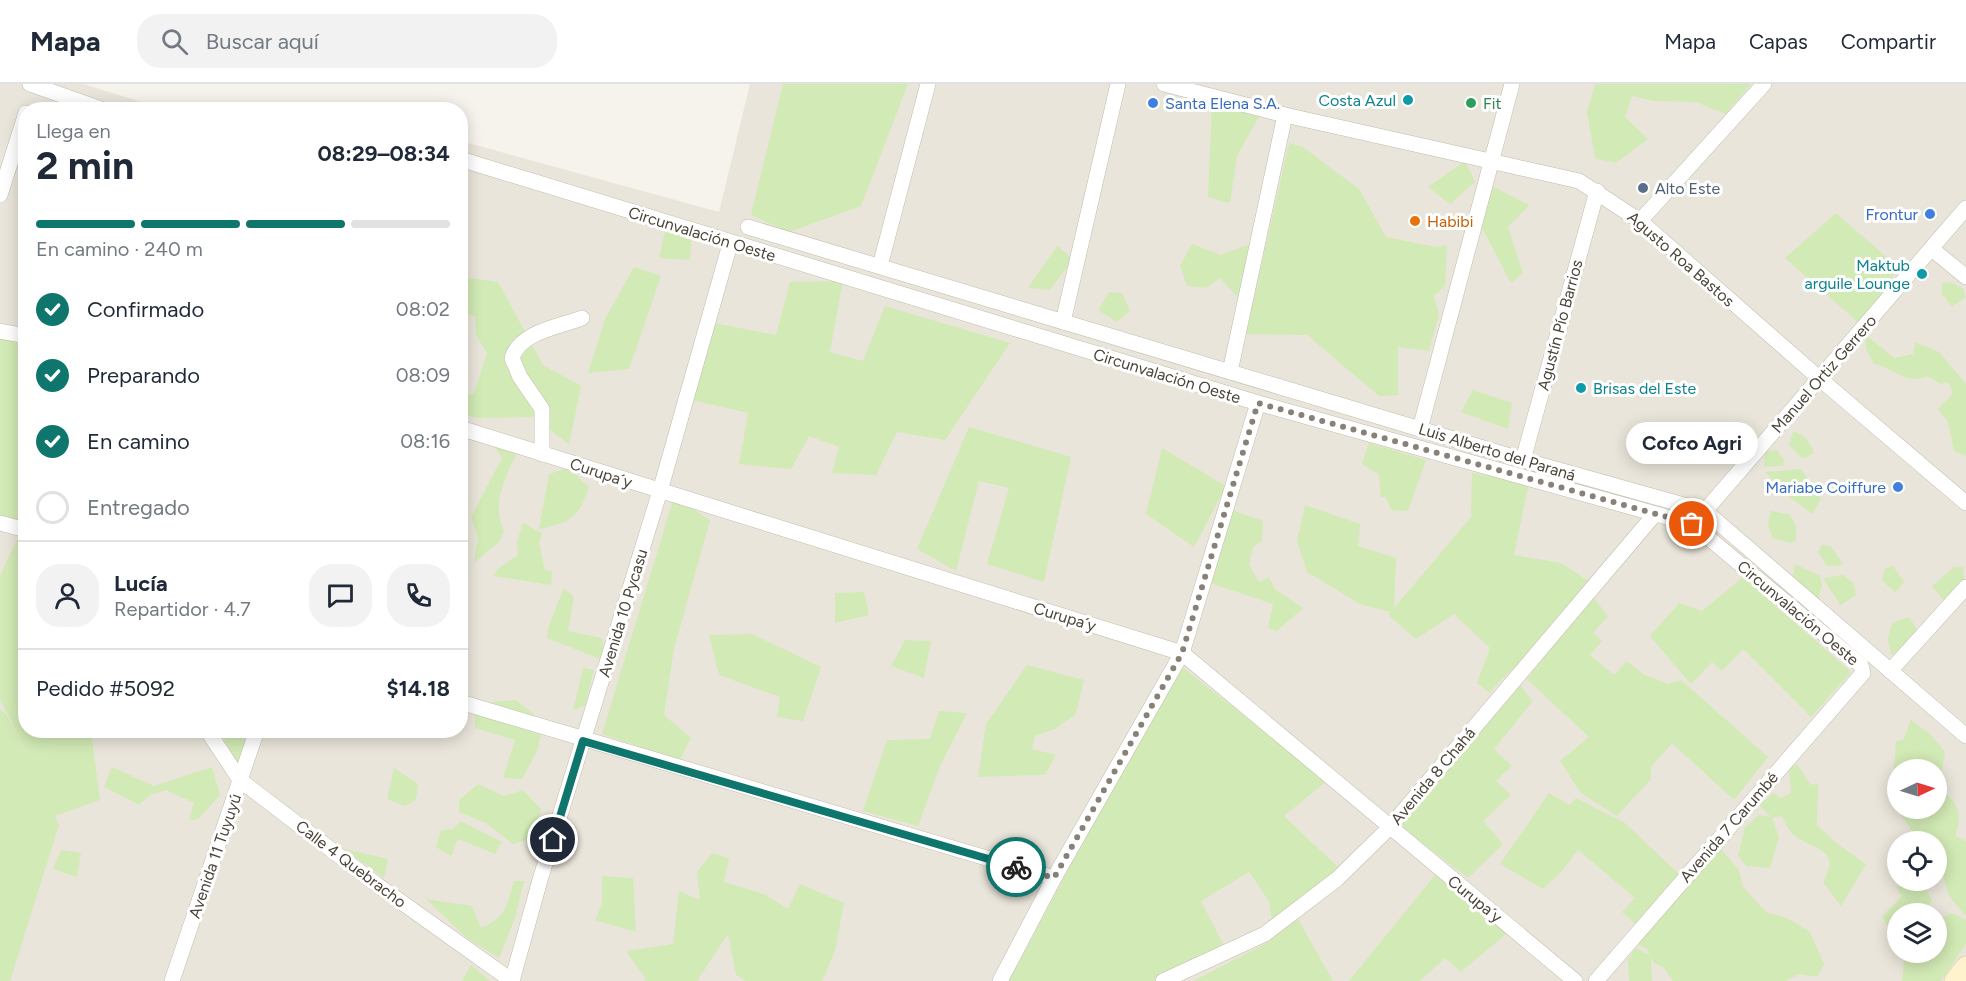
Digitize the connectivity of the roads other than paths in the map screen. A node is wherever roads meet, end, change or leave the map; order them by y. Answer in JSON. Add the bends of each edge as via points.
{"nodes":[{"id":1,"x":928,"y":84,"type":"edge"},
{"id":2,"x":1118,"y":84,"type":"edge"},
{"id":3,"x":1164,"y":84,"type":"edge"},
{"id":4,"x":1512,"y":84,"type":"edge"},
{"id":5,"x":1764,"y":84,"type":"edge"},
{"id":6,"x":32,"y":85,"type":"edge"},
{"id":7,"x":28,"y":102,"type":"edge"},
{"id":8,"x":81,"y":102,"type":"edge"},
{"id":9,"x":1285,"y":115,"type":"junction"},
{"id":10,"x":18,"y":137,"type":"edge"},
{"id":11,"x":1490,"y":161,"type":"junction"},
{"id":12,"x":468,"y":162,"type":"edge"},
{"id":13,"x":1597,"y":191,"type":"junction"},
{"id":14,"x":0,"y":195,"type":"edge"},
{"id":15,"x":1966,"y":208,"type":"edge"},
{"id":16,"x":1640,"y":221,"type":"junction"},
{"id":17,"x":748,"y":227,"type":"dead end"},
{"id":18,"x":730,"y":244,"type":"junction"},
{"id":19,"x":1932,"y":249,"type":"junction"},
{"id":20,"x":880,"y":266,"type":"junction"},
{"id":21,"x":1966,"y":277,"type":"edge"},
{"id":22,"x":582,"y":318,"type":"dead end"},
{"id":23,"x":1064,"y":322,"type":"junction"},
{"id":24,"x":0,"y":331,"type":"edge"},
{"id":25,"x":18,"y":334,"type":"edge"},
{"id":26,"x":1230,"y":372,"type":"junction"},
{"id":27,"x":1820,"y":379,"type":"junction"},
{"id":28,"x":1258,"y":403,"type":"junction"},
{"id":29,"x":1420,"y":429,"type":"junction"},
{"id":30,"x":468,"y":431,"type":"edge"},
{"id":31,"x":542,"y":454,"type":"junction"},
{"id":32,"x":1523,"y":460,"type":"junction"},
{"id":33,"x":660,"y":491,"type":"junction"},
{"id":34,"x":1966,"y":503,"type":"edge"},
{"id":35,"x":1705,"y":511,"type":"junction"},
{"id":36,"x":1655,"y":514,"type":"junction"},
{"id":37,"x":0,"y":522,"type":"edge"},
{"id":38,"x":18,"y":528,"type":"edge"},
{"id":39,"x":1966,"y":587,"type":"edge"},
{"id":40,"x":1182,"y":653,"type":"junction"},
{"id":41,"x":1890,"y":671,"type":"junction"},
{"id":42,"x":1863,"y":674,"type":"joint"},
{"id":43,"x":468,"y":705,"type":"edge"},
{"id":44,"x":1966,"y":736,"type":"edge"},
{"id":45,"x":212,"y":738,"type":"edge"},
{"id":46,"x":255,"y":738,"type":"edge"},
{"id":47,"x":583,"y":741,"type":"junction"},
{"id":48,"x":240,"y":780,"type":"junction"},
{"id":49,"x":1389,"y":828,"type":"junction"},
{"id":50,"x":1054,"y":878,"type":"junction"},
{"id":51,"x":1966,"y":968,"type":"edge"},
{"id":52,"x":172,"y":981,"type":"edge"},
{"id":53,"x":512,"y":981,"type":"edge"},
{"id":54,"x":1000,"y":981,"type":"edge"},
{"id":55,"x":1163,"y":981,"type":"edge"},
{"id":56,"x":1575,"y":981,"type":"edge"},
{"id":57,"x":1596,"y":981,"type":"edge"},
{"id":58,"x":1955,"y":981,"type":"edge"}],
"edges":[{"from":1,"to":20,"type":"street"},
{"from":2,"to":23,"type":"street"},
{"from":3,"to":9,"type":"street","name":"Agusto Roa Bastos"},
{"from":4,"to":11,"type":"street"},
{"from":5,"to":16,"type":"street"},
{"from":6,"to":7,"type":"street"},
{"from":6,"to":8,"type":"street"},
{"from":9,"to":11,"type":"street","name":"Agusto Roa Bastos"},
{"from":9,"to":26,"type":"street"},
{"from":10,"to":14,"type":"street"},
{"from":11,"to":13,"type":"street","name":"Agusto Roa Bastos","via":[[1578,181]]},
{"from":11,"to":29,"type":"street"},
{"from":12,"to":18,"type":"street","name":"Circunvalación Oeste"},
{"from":13,"to":16,"type":"street","name":"Agusto Roa Bastos"},
{"from":13,"to":32,"type":"street","name":"Agustín Pío Barrios"},
{"from":15,"to":19,"type":"street","name":"Manuel Ortiz Gerrero"},
{"from":16,"to":27,"type":"street","name":"Agusto Roa Bastos"},
{"from":17,"to":20,"type":"street","name":"Luis Alberto del Paraná"},
{"from":18,"to":28,"type":"street","name":"Circunvalación Oeste"},
{"from":18,"to":33,"type":"street","name":"Avenida 10 Pycasu"},
{"from":19,"to":21,"type":"street"},
{"from":19,"to":27,"type":"street","name":"Manuel Ortiz Gerrero"},
{"from":20,"to":23,"type":"street","name":"Luis Alberto del Paraná"},
{"from":22,"to":31,"type":"street","via":[[525,339],[516,346],[512,358],[542,409]]},
{"from":23,"to":26,"type":"street","name":"Luis Alberto del Paraná"},
{"from":24,"to":25,"type":"street"},
{"from":26,"to":29,"type":"street","name":"Luis Alberto del Paraná"},
{"from":27,"to":34,"type":"street","name":"Agusto Roa Bastos"},
{"from":27,"to":35,"type":"street","name":"Manuel Ortiz Gerrero"},
{"from":28,"to":36,"type":"street","name":"Circunvalación Oeste"},
{"from":28,"to":40,"type":"street"},
{"from":29,"to":32,"type":"street","name":"Luis Alberto del Paraná"},
{"from":30,"to":31,"type":"street","name":"Curupa´y"},
{"from":31,"to":33,"type":"street","name":"Curupa´y"},
{"from":32,"to":35,"type":"street","name":"Luis Alberto del Paraná"},
{"from":33,"to":40,"type":"street","name":"Curupa´y"},
{"from":33,"to":47,"type":"street","name":"Avenida 10 Pycasu"},
{"from":35,"to":41,"type":"street","name":"Luis Alberto del Paraná"},
{"from":36,"to":42,"type":"street","name":"Circunvalación Oeste","via":[[1692,524],[1861,665]]},
{"from":36,"to":49,"type":"street","name":"Avenida 8 Chahá"},
{"from":37,"to":38,"type":"street"},
{"from":39,"to":41,"type":"street"},
{"from":40,"to":49,"type":"street","name":"Curupa´y"},
{"from":40,"to":50,"type":"street"},
{"from":41,"to":44,"type":"street","name":"Luis Alberto del Paraná"},
{"from":42,"to":57,"type":"street","name":"Avenida 7 Carumbé"},
{"from":43,"to":47,"type":"street"},
{"from":45,"to":48,"type":"street","name":"Calle 4 Quebracho"},
{"from":46,"to":48,"type":"street","name":"Avenida 11 Tuyuyú"},
{"from":47,"to":50,"type":"street"},
{"from":47,"to":53,"type":"street","name":"Avenida 10 Pycasu"},
{"from":48,"to":52,"type":"street","name":"Avenida 11 Tuyuyú"},
{"from":48,"to":53,"type":"street","name":"Calle 4 Quebracho"},
{"from":49,"to":55,"type":"street","name":"Avenida 8 Chahá","via":[[1337,879],[1265,934]]},
{"from":49,"to":56,"type":"street","name":"Curupa´y"},
{"from":50,"to":54,"type":"street"},
{"from":51,"to":58,"type":"street"}]}
